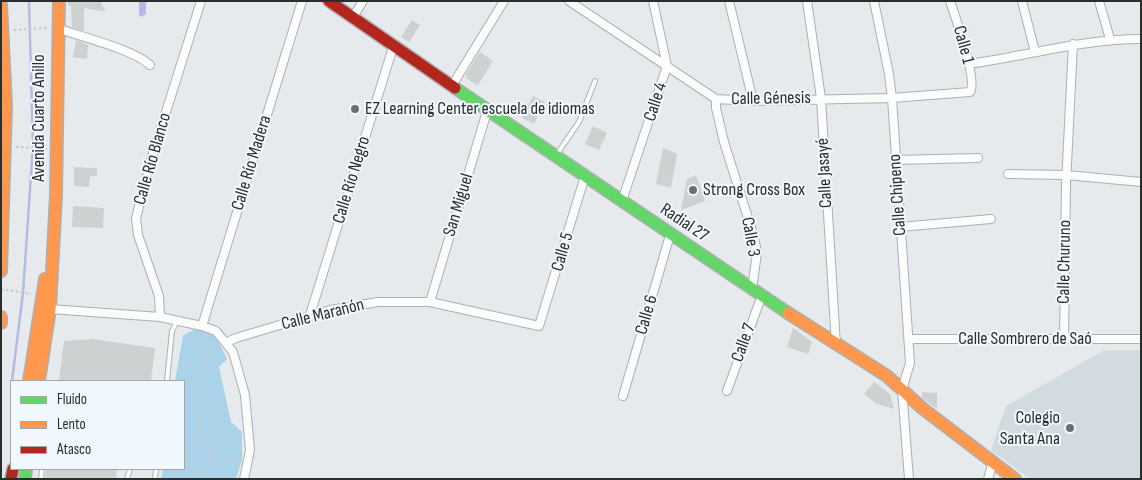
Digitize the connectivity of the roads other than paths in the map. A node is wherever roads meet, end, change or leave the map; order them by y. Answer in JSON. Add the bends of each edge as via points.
{"nodes":[{"id":1,"x":58,"y":1,"type":"edge"},
{"id":2,"x":200,"y":1,"type":"edge"},
{"id":3,"x":302,"y":1,"type":"edge"},
{"id":4,"x":329,"y":1,"type":"edge"},
{"id":5,"x":363,"y":1,"type":"edge"},
{"id":6,"x":504,"y":1,"type":"edge"},
{"id":7,"x":569,"y":1,"type":"edge"},
{"id":8,"x":653,"y":1,"type":"edge"},
{"id":9,"x":729,"y":1,"type":"edge"},
{"id":10,"x":807,"y":1,"type":"edge"},
{"id":11,"x":874,"y":1,"type":"edge"},
{"id":12,"x":950,"y":1,"type":"edge"},
{"id":13,"x":1022,"y":1,"type":"edge"},
{"id":14,"x":1099,"y":1,"type":"edge"},
{"id":15,"x":1,"y":5,"type":"edge"},
{"id":16,"x":353,"y":17,"type":"junction"},
{"id":17,"x":2,"y":23,"type":"edge"},
{"id":18,"x":52,"y":28,"type":"junction"},
{"id":19,"x":1110,"y":39,"type":"junction"},
{"id":20,"x":1141,"y":39,"type":"edge"},
{"id":21,"x":394,"y":44,"type":"junction"},
{"id":22,"x":1073,"y":44,"type":"junction"},
{"id":23,"x":1035,"y":52,"type":"junction"},
{"id":24,"x":969,"y":64,"type":"junction"},
{"id":25,"x":150,"y":65,"type":"dead end"},
{"id":26,"x":667,"y":66,"type":"junction"},
{"id":27,"x":595,"y":81,"type":"dead end"},
{"id":28,"x":452,"y":84,"type":"junction"},
{"id":29,"x":972,"y":90,"type":"joint"},
{"id":30,"x":821,"y":98,"type":"junction"},
{"id":31,"x":892,"y":98,"type":"junction"},
{"id":32,"x":716,"y":99,"type":"junction"},
{"id":33,"x":753,"y":101,"type":"junction"},
{"id":34,"x":488,"y":108,"type":"junction"},
{"id":35,"x":556,"y":156,"type":"junction"},
{"id":36,"x":978,"y":158,"type":"dead end"},
{"id":37,"x":895,"y":160,"type":"junction"},
{"id":38,"x":1008,"y":174,"type":"dead end"},
{"id":39,"x":585,"y":176,"type":"junction"},
{"id":40,"x":1066,"y":180,"type":"junction"},
{"id":41,"x":1141,"y":182,"type":"edge"},
{"id":42,"x":3,"y":199,"type":"edge"},
{"id":43,"x":622,"y":201,"type":"junction"},
{"id":44,"x":991,"y":219,"type":"dead end"},
{"id":45,"x":900,"y":228,"type":"junction"},
{"id":46,"x":54,"y":234,"type":"junction"},
{"id":47,"x":670,"y":235,"type":"junction"},
{"id":48,"x":1,"y":271,"type":"edge"},
{"id":49,"x":757,"y":292,"type":"junction"},
{"id":50,"x":430,"y":302,"type":"junction"},
{"id":51,"x":50,"y":309,"type":"junction"},
{"id":52,"x":310,"y":316,"type":"junction"},
{"id":53,"x":160,"y":317,"type":"junction"},
{"id":54,"x":177,"y":321,"type":"junction"},
{"id":55,"x":202,"y":326,"type":"junction"},
{"id":56,"x":539,"y":326,"type":"joint"},
{"id":57,"x":909,"y":339,"type":"junction"},
{"id":58,"x":1141,"y":339,"type":"edge"},
{"id":59,"x":1064,"y":340,"type":"junction"},
{"id":60,"x":227,"y":342,"type":"junction"},
{"id":61,"x":836,"y":345,"type":"junction"},
{"id":62,"x":29,"y":380,"type":"edge"},
{"id":63,"x":39,"y":380,"type":"edge"},
{"id":64,"x":167,"y":380,"type":"edge"},
{"id":65,"x":902,"y":390,"type":"junction"},
{"id":66,"x":727,"y":391,"type":"dead end"},
{"id":67,"x":623,"y":396,"type":"dead end"},
{"id":68,"x":992,"y":462,"type":"junction"},
{"id":69,"x":244,"y":479,"type":"edge"},
{"id":70,"x":910,"y":479,"type":"edge"},
{"id":71,"x":988,"y":479,"type":"edge"},
{"id":72,"x":1015,"y":479,"type":"edge"}],
"edges":[{"from":1,"to":18,"type":"main road","name":"Avenida Cuarto Anillo"},
{"from":2,"to":53,"type":"street","name":"Calle Río Blanco","via":[[136,218],[138,235],[160,296]]},
{"from":3,"to":55,"type":"street","name":"Calle Río Madera"},
{"from":4,"to":16,"type":"main road","name":"Radial 27"},
{"from":5,"to":16,"type":"street"},
{"from":6,"to":28,"type":"street"},
{"from":7,"to":26,"type":"street","name":"Calle Génesis"},
{"from":8,"to":26,"type":"street","name":"Calle 4"},
{"from":9,"to":33,"type":"street"},
{"from":10,"to":30,"type":"street","name":"Calle Jasayé"},
{"from":11,"to":31,"type":"street","name":"Calle Chipeno"},
{"from":12,"to":24,"type":"street","name":"Calle 1"},
{"from":13,"to":23,"type":"street"},
{"from":14,"to":19,"type":"street"},
{"from":15,"to":17,"type":"main road","name":"Avenida Cuarto Anillo"},
{"from":16,"to":21,"type":"main road","name":"Radial 27"},
{"from":17,"to":42,"type":"main road","name":"Avenida Cuarto Anillo","via":[[7,146]]},
{"from":18,"to":25,"type":"street","via":[[124,50]]},
{"from":18,"to":46,"type":"main road","name":"Avenida Cuarto Anillo","via":[[57,150]]},
{"from":19,"to":20,"type":"street"},
{"from":19,"to":22,"type":"street"},
{"from":21,"to":28,"type":"main road","name":"Radial 27"},
{"from":21,"to":52,"type":"street","name":"Calle Río Negro"},
{"from":22,"to":23,"type":"street"},
{"from":22,"to":40,"type":"street","name":"Calle Churuno"},
{"from":23,"to":24,"type":"street"},
{"from":24,"to":29,"type":"street","name":"Calle 1"},
{"from":26,"to":32,"type":"street","name":"Calle Génesis"},
{"from":26,"to":43,"type":"street","name":"Calle 4"},
{"from":27,"to":35,"type":"lane","via":[[579,122]]},
{"from":28,"to":34,"type":"main road","name":"Radial 27"},
{"from":29,"to":31,"type":"street","name":"Calle Génesis"},
{"from":30,"to":31,"type":"street","name":"Calle Génesis"},
{"from":30,"to":33,"type":"street","name":"Calle Génesis"},
{"from":30,"to":61,"type":"street","name":"Calle Jasayé"},
{"from":31,"to":37,"type":"street","name":"Calle Chipeno"},
{"from":32,"to":33,"type":"street","name":"Calle Génesis"},
{"from":32,"to":49,"type":"street","name":"Calle 3","via":[[724,142],[754,237]]},
{"from":34,"to":35,"type":"main road","name":"Radial 27"},
{"from":34,"to":50,"type":"street","name":"San Miguel"},
{"from":35,"to":39,"type":"main road","name":"Radial 27"},
{"from":36,"to":37,"type":"street"},
{"from":37,"to":45,"type":"street","name":"Calle Chipeno"},
{"from":38,"to":40,"type":"street"},
{"from":39,"to":43,"type":"main road","name":"Radial 27"},
{"from":39,"to":56,"type":"street","name":"Calle 5"},
{"from":40,"to":41,"type":"street"},
{"from":40,"to":59,"type":"street","name":"Calle Churuno"},
{"from":42,"to":48,"type":"main road","name":"Avenida Cuarto Anillo"},
{"from":43,"to":47,"type":"main road","name":"Radial 27"},
{"from":44,"to":45,"type":"street"},
{"from":45,"to":57,"type":"street","name":"Calle Chipeno"},
{"from":46,"to":51,"type":"main road","name":"Avenida Cuarto Anillo"},
{"from":46,"to":62,"type":"main road","name":"Avenida Cuarto Anillo"},
{"from":47,"to":49,"type":"main road","name":"Radial 27"},
{"from":47,"to":67,"type":"street","name":"Calle 6"},
{"from":49,"to":61,"type":"main road","name":"Radial 27"},
{"from":49,"to":66,"type":"street","name":"Calle 7"},
{"from":50,"to":52,"type":"street","name":"Calle Marañón","via":[[353,305]]},
{"from":50,"to":56,"type":"street","name":"Calle Marañón"},
{"from":51,"to":53,"type":"street"},
{"from":51,"to":63,"type":"main road","name":"Avenida Cuarto Anillo"},
{"from":52,"to":60,"type":"street","name":"Calle Marañón"},
{"from":53,"to":54,"type":"street"},
{"from":54,"to":55,"type":"street"},
{"from":54,"to":64,"type":"lane","via":[[172,331]]},
{"from":55,"to":60,"type":"street"},
{"from":57,"to":59,"type":"street","name":"Calle Sombrero de Saó"},
{"from":57,"to":65,"type":"street","name":"Calle Chipeno","via":[[910,363]]},
{"from":58,"to":59,"type":"street","name":"Calle Sombrero de Saó"},
{"from":60,"to":69,"type":"street","via":[[239,367],[245,395],[250,436]]},
{"from":61,"to":65,"type":"main road","name":"Radial 27","via":[[888,376]]},
{"from":65,"to":68,"type":"main road","name":"Radial 27"},
{"from":65,"to":70,"type":"street"},
{"from":68,"to":71,"type":"street"},
{"from":68,"to":72,"type":"main road","name":"Radial 27"}]}
